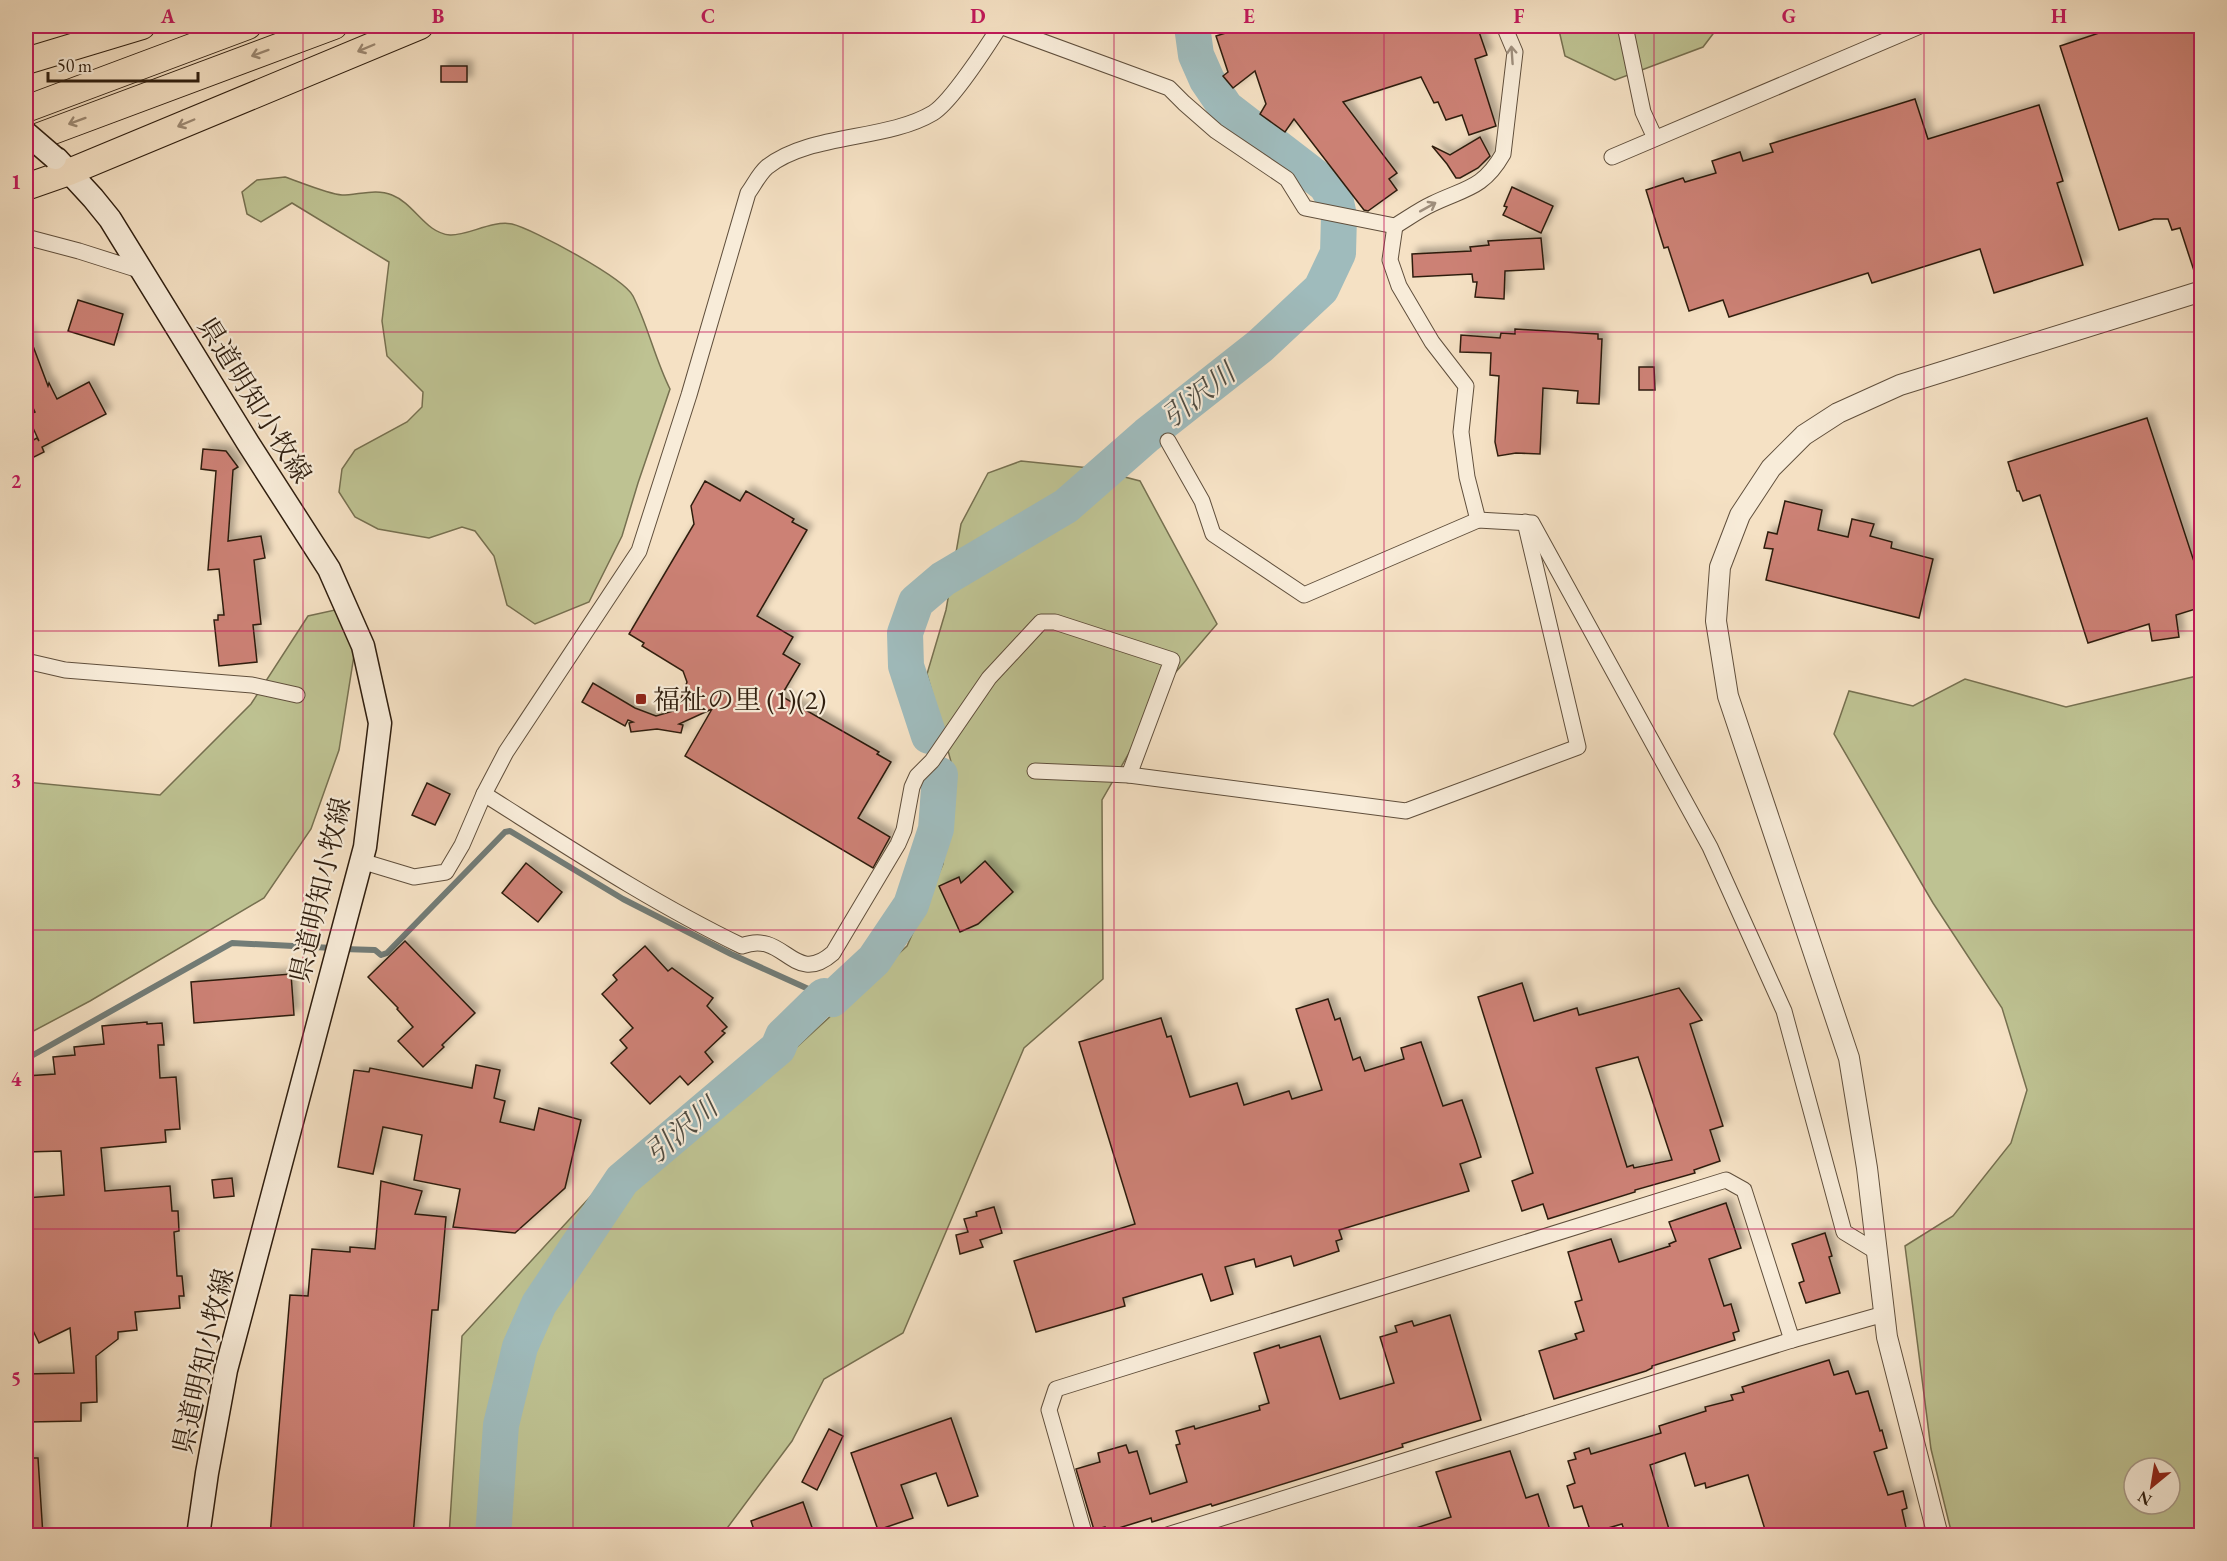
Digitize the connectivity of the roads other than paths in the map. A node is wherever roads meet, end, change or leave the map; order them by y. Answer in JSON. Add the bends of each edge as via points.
{"nodes":[{"id":1,"x":31,"y":26,"type":"edge"},
{"id":2,"x":142,"y":26,"type":"edge"},
{"id":3,"x":248,"y":26,"type":"edge"},
{"id":4,"x":334,"y":26,"type":"edge"},
{"id":5,"x":420,"y":26,"type":"edge"},
{"id":6,"x":1000,"y":26,"type":"edge"},
{"id":7,"x":1504,"y":26,"type":"edge"},
{"id":8,"x":1625,"y":26,"type":"edge"},
{"id":9,"x":1920,"y":26,"type":"edge"},
{"id":10,"x":26,"y":27,"type":"edge"},
{"id":11,"x":26,"y":61,"type":"edge"},
{"id":12,"x":26,"y":109,"type":"edge"},
{"id":13,"x":26,"y":133,"type":"edge"},
{"id":14,"x":1655,"y":138,"type":"junction"},
{"id":15,"x":26,"y":141,"type":"edge"},
{"id":16,"x":1612,"y":157,"type":"dead end"},
{"id":17,"x":62,"y":165,"type":"junction"},
{"id":18,"x":26,"y":187,"type":"edge"},
{"id":19,"x":1395,"y":226,"type":"junction"},
{"id":20,"x":26,"y":237,"type":"edge"},
{"id":21,"x":142,"y":271,"type":"junction"},
{"id":22,"x":2202,"y":291,"type":"edge"},
{"id":23,"x":1168,"y":441,"type":"dead end"},
{"id":24,"x":1478,"y":519,"type":"junction"},
{"id":25,"x":1526,"y":522,"type":"junction"},
{"id":26,"x":26,"y":661,"type":"edge"},
{"id":27,"x":297,"y":695,"type":"dead end"},
{"id":28,"x":1035,"y":771,"type":"dead end"},
{"id":29,"x":1129,"y":775,"type":"junction"},
{"id":30,"x":484,"y":794,"type":"junction"},
{"id":31,"x":361,"y":861,"type":"junction"},
{"id":32,"x":1877,"y":1252,"type":"junction"},
{"id":33,"x":1884,"y":1314,"type":"junction"},
{"id":34,"x":1792,"y":1340,"type":"junction"},
{"id":35,"x":198,"y":1536,"type":"edge"},
{"id":36,"x":1085,"y":1536,"type":"edge"},
{"id":37,"x":1164,"y":1536,"type":"edge"},
{"id":38,"x":1938,"y":1536,"type":"edge"}],
"edges":[{"from":1,"to":10,"type":"street"},
{"from":2,"to":11,"type":"highway"},
{"from":3,"to":12,"type":"highway"},
{"from":4,"to":15,"type":"highway","one_way":true},
{"from":5,"to":17,"type":"highway","one_way":true},
{"from":6,"to":19,"type":"street","via":[[1170,88],[1216,131],[1287,179],[1305,208]]},
{"from":6,"to":30,"type":"street","via":[[948,99],[933,112],[911,122],[788,154],[765,169],[747,193],[639,551],[506,752]]},
{"from":19,"to":7,"type":"street","one_way":true,"via":[[1480,183],[1503,154],[1515,52]]},
{"from":8,"to":14,"type":"street","via":[[1643,112]]},
{"from":9,"to":14,"type":"street"},
{"from":13,"to":17,"type":"main road","name":"県道明知小牧線","bridge":true},
{"from":14,"to":16,"type":"street"},
{"from":17,"to":18,"type":"highway"},
{"from":17,"to":21,"type":"main road","name":"県道明知小牧線","via":[[110,219]]},
{"from":19,"to":24,"type":"street","via":[[1390,260],[1399,286],[1432,342],[1466,386],[1461,432]]},
{"from":20,"to":21,"type":"street"},
{"from":21,"to":31,"type":"main road","name":"県道明知小牧線","via":[[329,569],[363,646],[380,723]]},
{"from":22,"to":32,"type":"street","via":[[1900,385],[1838,413],[1804,435],[1771,468],[1740,515],[1720,567],[1716,621],[1728,696],[1849,1058]]},
{"from":23,"to":24,"type":"street","via":[[1202,501],[1213,534],[1304,595]]},
{"from":24,"to":25,"type":"street"},
{"from":25,"to":29,"type":"street","via":[[1578,747],[1406,811]]},
{"from":25,"to":32,"type":"street","via":[[1532,523],[1710,847],[1784,1011],[1844,1232]]},
{"from":26,"to":27,"type":"street","via":[[64,670],[252,685]]},
{"from":28,"to":29,"type":"street"},
{"from":29,"to":30,"type":"street","via":[[1173,660],[1055,622],[1041,622],[989,678],[932,761],[917,776],[898,844],[833,953],[812,965],[801,964],[770,945],[754,941],[742,946],[700,926]]},
{"from":30,"to":31,"type":"street","via":[[446,872],[414,877]]},
{"from":31,"to":35,"type":"main road","name":"県道明知小牧線","via":[[226,1370]]},
{"from":32,"to":33,"type":"street"},
{"from":33,"to":34,"type":"street"},
{"from":33,"to":38,"type":"street"},
{"from":34,"to":36,"type":"street","via":[[1744,1190],[1726,1180],[1056,1389],[1049,1410]]},
{"from":34,"to":37,"type":"street"}]}
